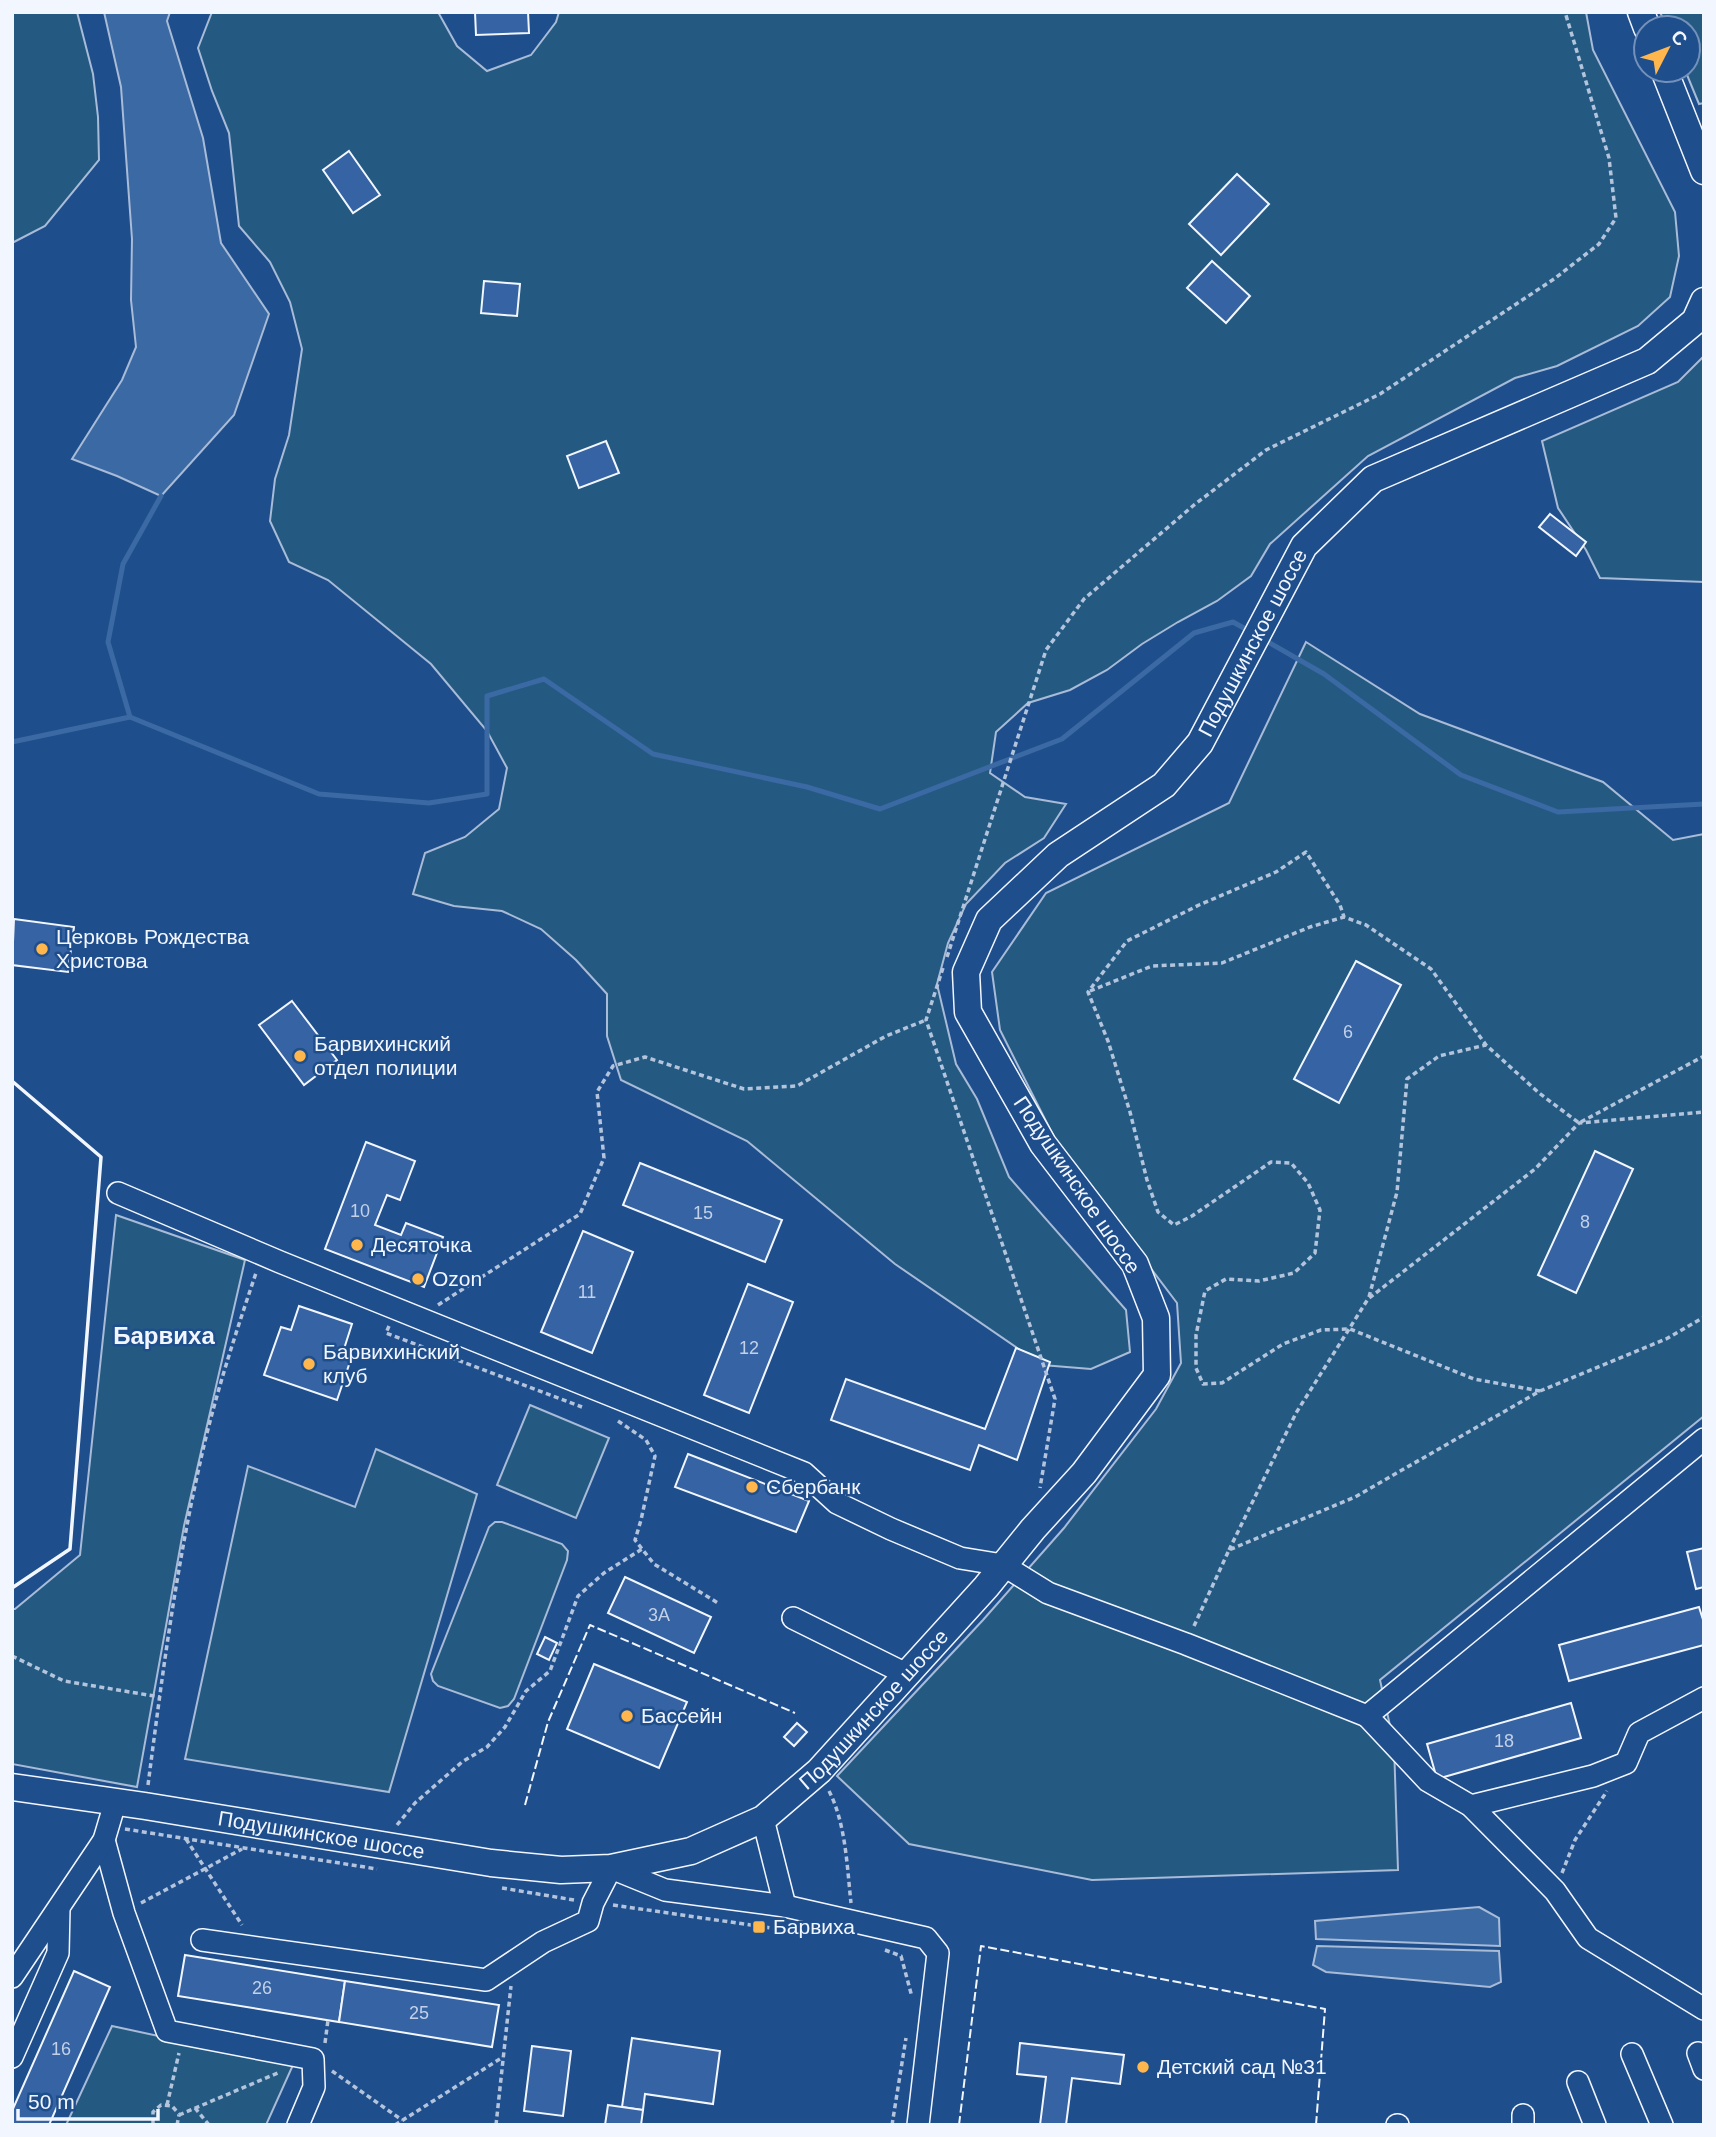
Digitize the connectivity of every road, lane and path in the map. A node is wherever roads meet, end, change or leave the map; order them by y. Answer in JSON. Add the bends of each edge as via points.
{"nodes":[{"id":1,"x":1565,"y":12,"type":"edge"},
{"id":2,"x":1669,"y":84,"type":"edge"},
{"id":3,"x":1704,"y":172,"type":"edge"},
{"id":4,"x":1704,"y":301,"type":"edge"},
{"id":5,"x":1344,"y":916,"type":"junction"},
{"id":6,"x":1088,"y":992,"type":"junction"},
{"id":7,"x":926,"y":1020,"type":"junction"},
{"id":8,"x":1486,"y":1045,"type":"junction"},
{"id":9,"x":1704,"y":1056,"type":"edge"},
{"id":10,"x":1704,"y":1112,"type":"edge"},
{"id":11,"x":1579,"y":1123,"type":"junction"},
{"id":12,"x":118,"y":1193,"type":"dead end"},
{"id":13,"x":262,"y":1254,"type":"junction"},
{"id":14,"x":1368,"y":1299,"type":"junction"},
{"id":15,"x":397,"y":1308,"type":"junction"},
{"id":16,"x":418,"y":1317,"type":"junction"},
{"id":17,"x":1704,"y":1317,"type":"edge"},
{"id":18,"x":1350,"y":1329,"type":"junction"},
{"id":19,"x":1540,"y":1391,"type":"junction"},
{"id":20,"x":593,"y":1411,"type":"dead end"},
{"id":21,"x":617,"y":1420,"type":"dead end"},
{"id":22,"x":1704,"y":1438,"type":"edge"},
{"id":23,"x":1040,"y":1490,"type":"dead end"},
{"id":24,"x":642,"y":1549,"type":"junction"},
{"id":25,"x":1229,"y":1550,"type":"junction"},
{"id":26,"x":1003,"y":1565,"type":"junction"},
{"id":27,"x":718,"y":1603,"type":"dead end"},
{"id":28,"x":793,"y":1618,"type":"dead end"},
{"id":29,"x":1186,"y":1644,"type":"junction"},
{"id":30,"x":12,"y":1656,"type":"edge"},
{"id":31,"x":906,"y":1674,"type":"junction"},
{"id":32,"x":160,"y":1698,"type":"junction"},
{"id":33,"x":1704,"y":1698,"type":"edge"},
{"id":34,"x":1367,"y":1716,"type":"junction"},
{"id":35,"x":1626,"y":1763,"type":"junction"},
{"id":36,"x":819,"y":1771,"type":"junction"},
{"id":37,"x":12,"y":1787,"type":"edge"},
{"id":38,"x":145,"y":1807,"type":"junction"},
{"id":39,"x":1471,"y":1807,"type":"junction"},
{"id":40,"x":763,"y":1819,"type":"junction"},
{"id":41,"x":110,"y":1823,"type":"junction"},
{"id":42,"x":186,"y":1839,"type":"junction"},
{"id":43,"x":243,"y":1848,"type":"junction"},
{"id":44,"x":379,"y":1857,"type":"junction"},
{"id":45,"x":611,"y":1868,"type":"junction"},
{"id":46,"x":205,"y":1869,"type":"junction"},
{"id":47,"x":499,"y":1888,"type":"dead end"},
{"id":48,"x":1555,"y":1891,"type":"junction"},
{"id":49,"x":593,"y":1903,"type":"junction"},
{"id":50,"x":785,"y":1906,"type":"junction"},
{"id":51,"x":59,"y":1907,"type":"junction"},
{"id":52,"x":124,"y":1913,"type":"junction"},
{"id":53,"x":853,"y":1921,"type":"junction"},
{"id":54,"x":817,"y":1934,"type":"dead end"},
{"id":55,"x":202,"y":1940,"type":"dead end"},
{"id":56,"x":257,"y":1947,"type":"junction"},
{"id":57,"x":878,"y":1948,"type":"dead end"},
{"id":58,"x":513,"y":1963,"type":"junction"},
{"id":59,"x":12,"y":1977,"type":"edge"},
{"id":60,"x":914,"y":2006,"type":"dead end"},
{"id":61,"x":1704,"y":2009,"type":"edge"},
{"id":62,"x":184,"y":2034,"type":"junction"},
{"id":63,"x":907,"y":2037,"type":"dead end"},
{"id":64,"x":1632,"y":2054,"type":"dead end"},
{"id":65,"x":12,"y":2057,"type":"edge"},
{"id":66,"x":503,"y":2057,"type":"junction"},
{"id":67,"x":313,"y":2059,"type":"junction"},
{"id":68,"x":1578,"y":2082,"type":"dead end"},
{"id":69,"x":166,"y":2105,"type":"junction"},
{"id":70,"x":195,"y":2108,"type":"junction"},
{"id":71,"x":179,"y":2115,"type":"junction"},
{"id":72,"x":402,"y":2120,"type":"junction"},
{"id":73,"x":152,"y":2124,"type":"edge"},
{"id":74,"x":177,"y":2125,"type":"edge"},
{"id":75,"x":209,"y":2125,"type":"edge"},
{"id":76,"x":298,"y":2125,"type":"edge"},
{"id":77,"x":394,"y":2125,"type":"edge"},
{"id":78,"x":496,"y":2125,"type":"edge"},
{"id":79,"x":892,"y":2125,"type":"edge"},
{"id":80,"x":918,"y":2125,"type":"edge"},
{"id":81,"x":1595,"y":2125,"type":"edge"},
{"id":82,"x":1662,"y":2125,"type":"edge"}],
"edges":[{"from":1,"to":7,"type":"path","via":[[1609,158],[1616,218],[1599,244],[1554,279],[1380,394],[1266,450],[1084,599],[1046,650]]},
{"from":2,"to":3,"type":"main road"},
{"from":4,"to":26,"type":"main road","name":"Подушкинское шоссе","via":[[1695,321],[1647,360],[1373,479],[1304,546],[1200,743],[1164,785],[1058,855],[989,920],[966,972],[968,1012],[1043,1144],[1135,1264],[1156,1318],[1157,1375],[1084,1473]]},
{"from":5,"to":6,"type":"path","via":[[1222,963],[1152,966]]},
{"from":5,"to":6,"type":"path","via":[[1306,852],[1276,872],[1127,942]]},
{"from":5,"to":8,"type":"path","via":[[1366,925],[1431,969]]},
{"from":6,"to":18,"type":"path","via":[[1127,1100],[1158,1212],[1174,1225],[1271,1162],[1291,1163],[1308,1183],[1320,1210],[1315,1253],[1294,1273],[1259,1281],[1226,1279],[1205,1291],[1196,1335],[1196,1368],[1203,1384],[1222,1382],[1283,1344],[1321,1330]]},
{"from":7,"to":16,"type":"path","via":[[886,1036],[797,1086],[744,1089],[645,1057],[613,1066],[597,1092],[604,1158],[580,1214]]},
{"from":7,"to":23,"type":"path","via":[[1055,1399]]},
{"from":8,"to":11,"type":"path"},
{"from":8,"to":14,"type":"path","via":[[1439,1056],[1407,1079],[1397,1192]]},
{"from":9,"to":11,"type":"path"},
{"from":10,"to":11,"type":"path"},
{"from":11,"to":14,"type":"path","via":[[1535,1169]]},
{"from":12,"to":13,"type":"street"},
{"from":13,"to":15,"type":"street"},
{"from":13,"to":32,"type":"path","via":[[200,1461],[175,1585]]},
{"from":14,"to":18,"type":"path"},
{"from":15,"to":16,"type":"street"},
{"from":15,"to":20,"type":"path","via":[[386,1333]]},
{"from":16,"to":26,"type":"street","via":[[804,1473],[837,1503],[891,1529],[960,1558]]},
{"from":17,"to":19,"type":"path","via":[[1666,1339]]},
{"from":18,"to":19,"type":"path","via":[[1474,1379]]},
{"from":18,"to":25,"type":"path","via":[[1296,1413]]},
{"from":19,"to":25,"type":"path","via":[[1354,1497]]},
{"from":21,"to":24,"type":"path","via":[[646,1440],[655,1455],[635,1540]]},
{"from":22,"to":34,"type":"street"},
{"from":24,"to":27,"type":"path","via":[[654,1564]]},
{"from":24,"to":44,"type":"path","via":[[578,1596],[550,1671],[526,1691],[487,1747],[462,1762],[415,1803]]},
{"from":25,"to":29,"type":"path"},
{"from":26,"to":29,"type":"street","via":[[1048,1592]]},
{"from":26,"to":31,"type":"main road","name":"Подушкинское шоссе"},
{"from":28,"to":31,"type":"street"},
{"from":29,"to":34,"type":"street"},
{"from":30,"to":32,"type":"path","via":[[64,1681]]},
{"from":31,"to":36,"type":"main road","name":"Подушкинское шоссе"},
{"from":32,"to":38,"type":"path"},
{"from":33,"to":35,"type":"street","via":[[1639,1733]]},
{"from":34,"to":39,"type":"street","via":[[1428,1782]]},
{"from":35,"to":39,"type":"street"},
{"from":35,"to":48,"type":"path","via":[[1575,1840]]},
{"from":36,"to":40,"type":"main road","name":"Подушкинское шоссе"},
{"from":36,"to":53,"type":"path","via":[[834,1801]]},
{"from":37,"to":41,"type":"main road","name":"Подушкинское шоссе"},
{"from":38,"to":41,"type":"main road","name":"Подушкинское шоссе"},
{"from":38,"to":44,"type":"main road","name":"Подушкинское шоссе"},
{"from":39,"to":48,"type":"street"},
{"from":40,"to":45,"type":"main road","name":"Подушкинское шоссе","via":[[691,1851]]},
{"from":40,"to":50,"type":"street"},
{"from":41,"to":42,"type":"path"},
{"from":41,"to":51,"type":"street"},
{"from":41,"to":52,"type":"street"},
{"from":42,"to":43,"type":"path"},
{"from":42,"to":46,"type":"path"},
{"from":43,"to":44,"type":"path"},
{"from":43,"to":46,"type":"path"},
{"from":44,"to":45,"type":"main road","name":"Подушкинское шоссе","via":[[561,1870]]},
{"from":45,"to":49,"type":"street"},
{"from":45,"to":50,"type":"street","via":[[665,1890]]},
{"from":46,"to":52,"type":"path"},
{"from":46,"to":56,"type":"path"},
{"from":47,"to":49,"type":"path"},
{"from":48,"to":61,"type":"street","via":[[1588,1938]]},
{"from":49,"to":54,"type":"path"},
{"from":49,"to":58,"type":"street","via":[[587,1921]]},
{"from":50,"to":53,"type":"street"},
{"from":51,"to":59,"type":"street"},
{"from":51,"to":65,"type":"street","via":[[58,1953]]},
{"from":52,"to":62,"type":"street","via":[[167,2031]]},
{"from":53,"to":80,"type":"street","via":[[926,1938],[938,1953]]},
{"from":55,"to":56,"type":"street"},
{"from":56,"to":58,"type":"street","via":[[486,1980]]},
{"from":57,"to":60,"type":"path","via":[[901,1956]]},
{"from":58,"to":66,"type":"path"},
{"from":62,"to":67,"type":"street"},
{"from":62,"to":69,"type":"path"},
{"from":63,"to":79,"type":"path"},
{"from":64,"to":82,"type":"street"},
{"from":66,"to":72,"type":"path"},
{"from":66,"to":78,"type":"path"},
{"from":67,"to":70,"type":"path"},
{"from":67,"to":72,"type":"path"},
{"from":67,"to":76,"type":"street","via":[[314,2087]]},
{"from":68,"to":81,"type":"street"},
{"from":69,"to":71,"type":"path"},
{"from":69,"to":73,"type":"path","via":[[153,2112]]},
{"from":70,"to":71,"type":"path"},
{"from":70,"to":75,"type":"path"},
{"from":71,"to":74,"type":"path"},
{"from":72,"to":77,"type":"path"}]}
